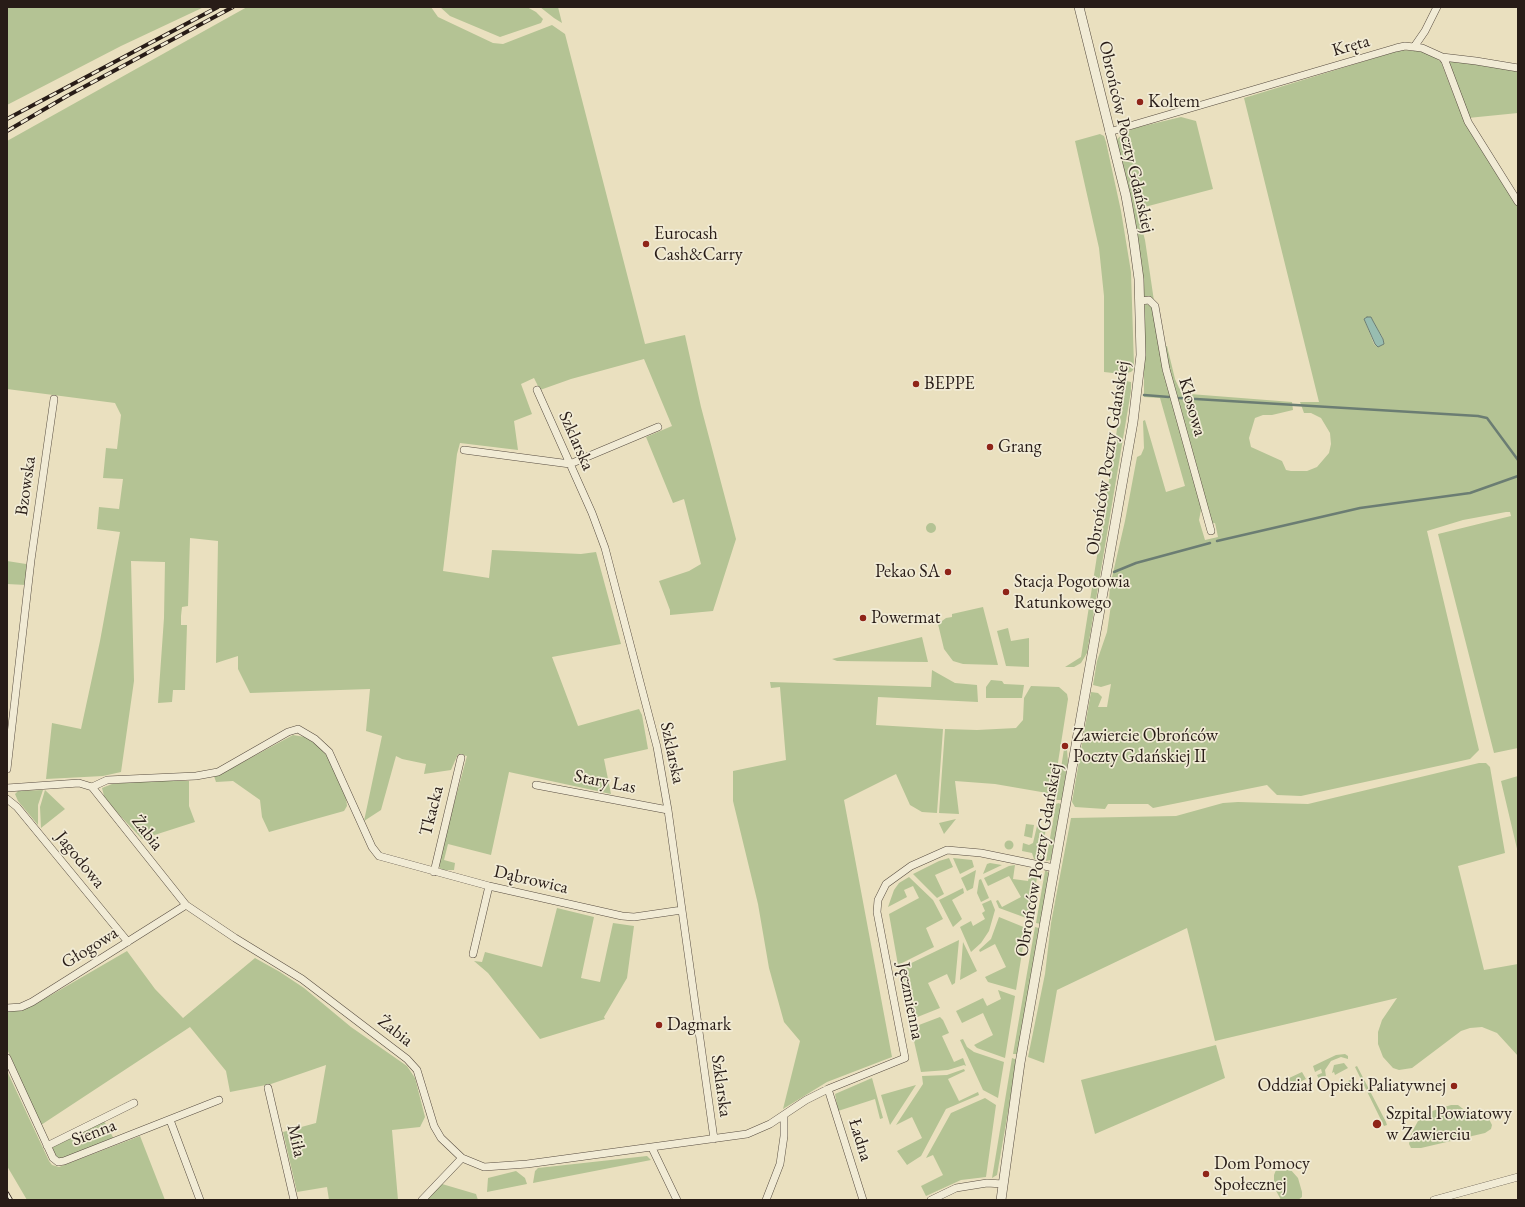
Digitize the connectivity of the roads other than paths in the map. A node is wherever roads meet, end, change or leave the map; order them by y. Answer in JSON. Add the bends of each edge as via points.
{"nodes":[{"id":1,"x":1079,"y":7,"type":"edge"},
{"id":2,"x":1437,"y":7,"type":"edge"},
{"id":3,"x":1414,"y":46,"type":"junction"},
{"id":4,"x":1442,"y":57,"type":"junction"},
{"id":5,"x":1518,"y":68,"type":"edge"},
{"id":6,"x":1110,"y":132,"type":"junction"},
{"id":7,"x":1518,"y":202,"type":"edge"},
{"id":8,"x":1140,"y":301,"type":"junction"},
{"id":9,"x":536,"y":390,"type":"dead end"},
{"id":10,"x":54,"y":399,"type":"dead end"},
{"id":11,"x":658,"y":427,"type":"dead end"},
{"id":12,"x":464,"y":450,"type":"dead end"},
{"id":13,"x":570,"y":464,"type":"junction"},
{"id":14,"x":1211,"y":531,"type":"dead end"},
{"id":15,"x":461,"y":758,"type":"dead end"},
{"id":16,"x":7,"y":769,"type":"edge"},
{"id":17,"x":536,"y":785,"type":"dead end"},
{"id":18,"x":92,"y":787,"type":"junction"},
{"id":19,"x":7,"y":788,"type":"edge"},
{"id":20,"x":7,"y":799,"type":"edge"},
{"id":21,"x":668,"y":810,"type":"junction"},
{"id":22,"x":1054,"y":868,"type":"junction"},
{"id":23,"x":434,"y":872,"type":"junction"},
{"id":24,"x":489,"y":886,"type":"junction"},
{"id":25,"x":186,"y":905,"type":"junction"},
{"id":26,"x":682,"y":910,"type":"junction"},
{"id":27,"x":128,"y":942,"type":"junction"},
{"id":28,"x":473,"y":954,"type":"dead end"},
{"id":29,"x":7,"y":1008,"type":"edge"},
{"id":30,"x":7,"y":1058,"type":"edge"},
{"id":31,"x":268,"y":1088,"type":"dead end"},
{"id":32,"x":828,"y":1088,"type":"junction"},
{"id":33,"x":219,"y":1100,"type":"dead end"},
{"id":34,"x":134,"y":1103,"type":"dead end"},
{"id":35,"x":784,"y":1115,"type":"junction"},
{"id":36,"x":170,"y":1120,"type":"junction"},
{"id":37,"x":714,"y":1139,"type":"junction"},
{"id":38,"x":47,"y":1146,"type":"junction"},
{"id":39,"x":652,"y":1148,"type":"junction"},
{"id":40,"x":462,"y":1158,"type":"junction"},
{"id":41,"x":1518,"y":1177,"type":"edge"},
{"id":42,"x":1002,"y":1184,"type":"junction"},
{"id":43,"x":200,"y":1200,"type":"edge"},
{"id":44,"x":294,"y":1200,"type":"edge"},
{"id":45,"x":422,"y":1200,"type":"edge"},
{"id":46,"x":676,"y":1200,"type":"edge"},
{"id":47,"x":766,"y":1200,"type":"edge"},
{"id":48,"x":863,"y":1200,"type":"edge"},
{"id":49,"x":931,"y":1200,"type":"edge"},
{"id":50,"x":1002,"y":1200,"type":"edge"},
{"id":51,"x":1434,"y":1200,"type":"edge"}],
"edges":[{"from":1,"to":6,"type":"street","name":"Obrońców Poczty Gdańskiej"},
{"from":2,"to":3,"type":"street"},
{"from":3,"to":4,"type":"street","name":"Kręta"},
{"from":3,"to":6,"type":"street","name":"Kręta","via":[[1396,48]]},
{"from":4,"to":5,"type":"street","name":"Kręta"},
{"from":4,"to":7,"type":"street","via":[[1468,122]]},
{"from":6,"to":8,"type":"street","name":"Obrońców Poczty Gdańskiej","via":[[1133,235]]},
{"from":8,"to":14,"type":"street","name":"Kłosowa","via":[[1149,300],[1155,306],[1166,369]]},
{"from":8,"to":22,"type":"street","name":"Obrońców Poczty Gdańskiej","via":[[1141,355],[1136,404]]},
{"from":9,"to":13,"type":"street","name":"Szklarska"},
{"from":10,"to":16,"type":"street","name":"Bzowska","via":[[31,560]]},
{"from":11,"to":13,"type":"street"},
{"from":12,"to":13,"type":"street"},
{"from":13,"to":21,"type":"street","name":"Szklarska","via":[[605,548],[657,747]]},
{"from":15,"to":23,"type":"street","name":"Tkacka"},
{"from":17,"to":21,"type":"street","name":"Stary Las"},
{"from":18,"to":19,"type":"street","via":[[79,783]]},
{"from":18,"to":23,"type":"street","name":"Dąbrowica","via":[[107,780],[196,776],[223,770],[288,732],[302,730],[329,752],[374,851],[391,861]]},
{"from":18,"to":25,"type":"street","name":"Żabia"},
{"from":20,"to":27,"type":"street","name":"Jagodowa","via":[[17,807]]},
{"from":21,"to":26,"type":"street","name":"Szklarska"},
{"from":22,"to":32,"type":"street","name":"Jęczmienna","via":[[986,854],[947,850],[911,866],[892,878],[882,891],[877,912],[905,1058]]},
{"from":22,"to":42,"type":"street","name":"Obrońców Poczty Gdańskiej"},
{"from":23,"to":24,"type":"street","name":"Dąbrowica"},
{"from":24,"to":26,"type":"street","name":"Dąbrowica","via":[[622,916],[634,917]]},
{"from":24,"to":28,"type":"street"},
{"from":25,"to":27,"type":"street","name":"Głogowa"},
{"from":25,"to":40,"type":"street","name":"Żabia","via":[[302,979],[407,1059],[416,1070],[434,1126],[441,1138]]},
{"from":26,"to":37,"type":"street","name":"Szklarska"},
{"from":27,"to":29,"type":"street","name":"Głogowa","via":[[32,1002],[21,1007]]},
{"from":30,"to":38,"type":"street","name":"Sienna"},
{"from":31,"to":44,"type":"street","name":"Miła"},
{"from":32,"to":35,"type":"street","name":"Jęczmienna"},
{"from":32,"to":48,"type":"street","name":"Ładna"},
{"from":33,"to":36,"type":"street","name":"Sienna"},
{"from":34,"to":38,"type":"street"},
{"from":35,"to":37,"type":"street","name":"Jęczmienna","via":[[756,1131]]},
{"from":35,"to":47,"type":"street","via":[[780,1164]]},
{"from":36,"to":38,"type":"street","name":"Sienna","via":[[61,1162],[53,1158]]},
{"from":36,"to":43,"type":"street"},
{"from":37,"to":39,"type":"street","name":"Jęczmienna"},
{"from":39,"to":40,"type":"street","name":"Żabia","via":[[493,1168],[476,1165]]},
{"from":39,"to":46,"type":"street"},
{"from":40,"to":45,"type":"street"},
{"from":41,"to":51,"type":"street"},
{"from":42,"to":49,"type":"street","via":[[987,1183],[956,1188]]},
{"from":42,"to":50,"type":"street","name":"Obrońców Poczty Gdańskiej"}]}
